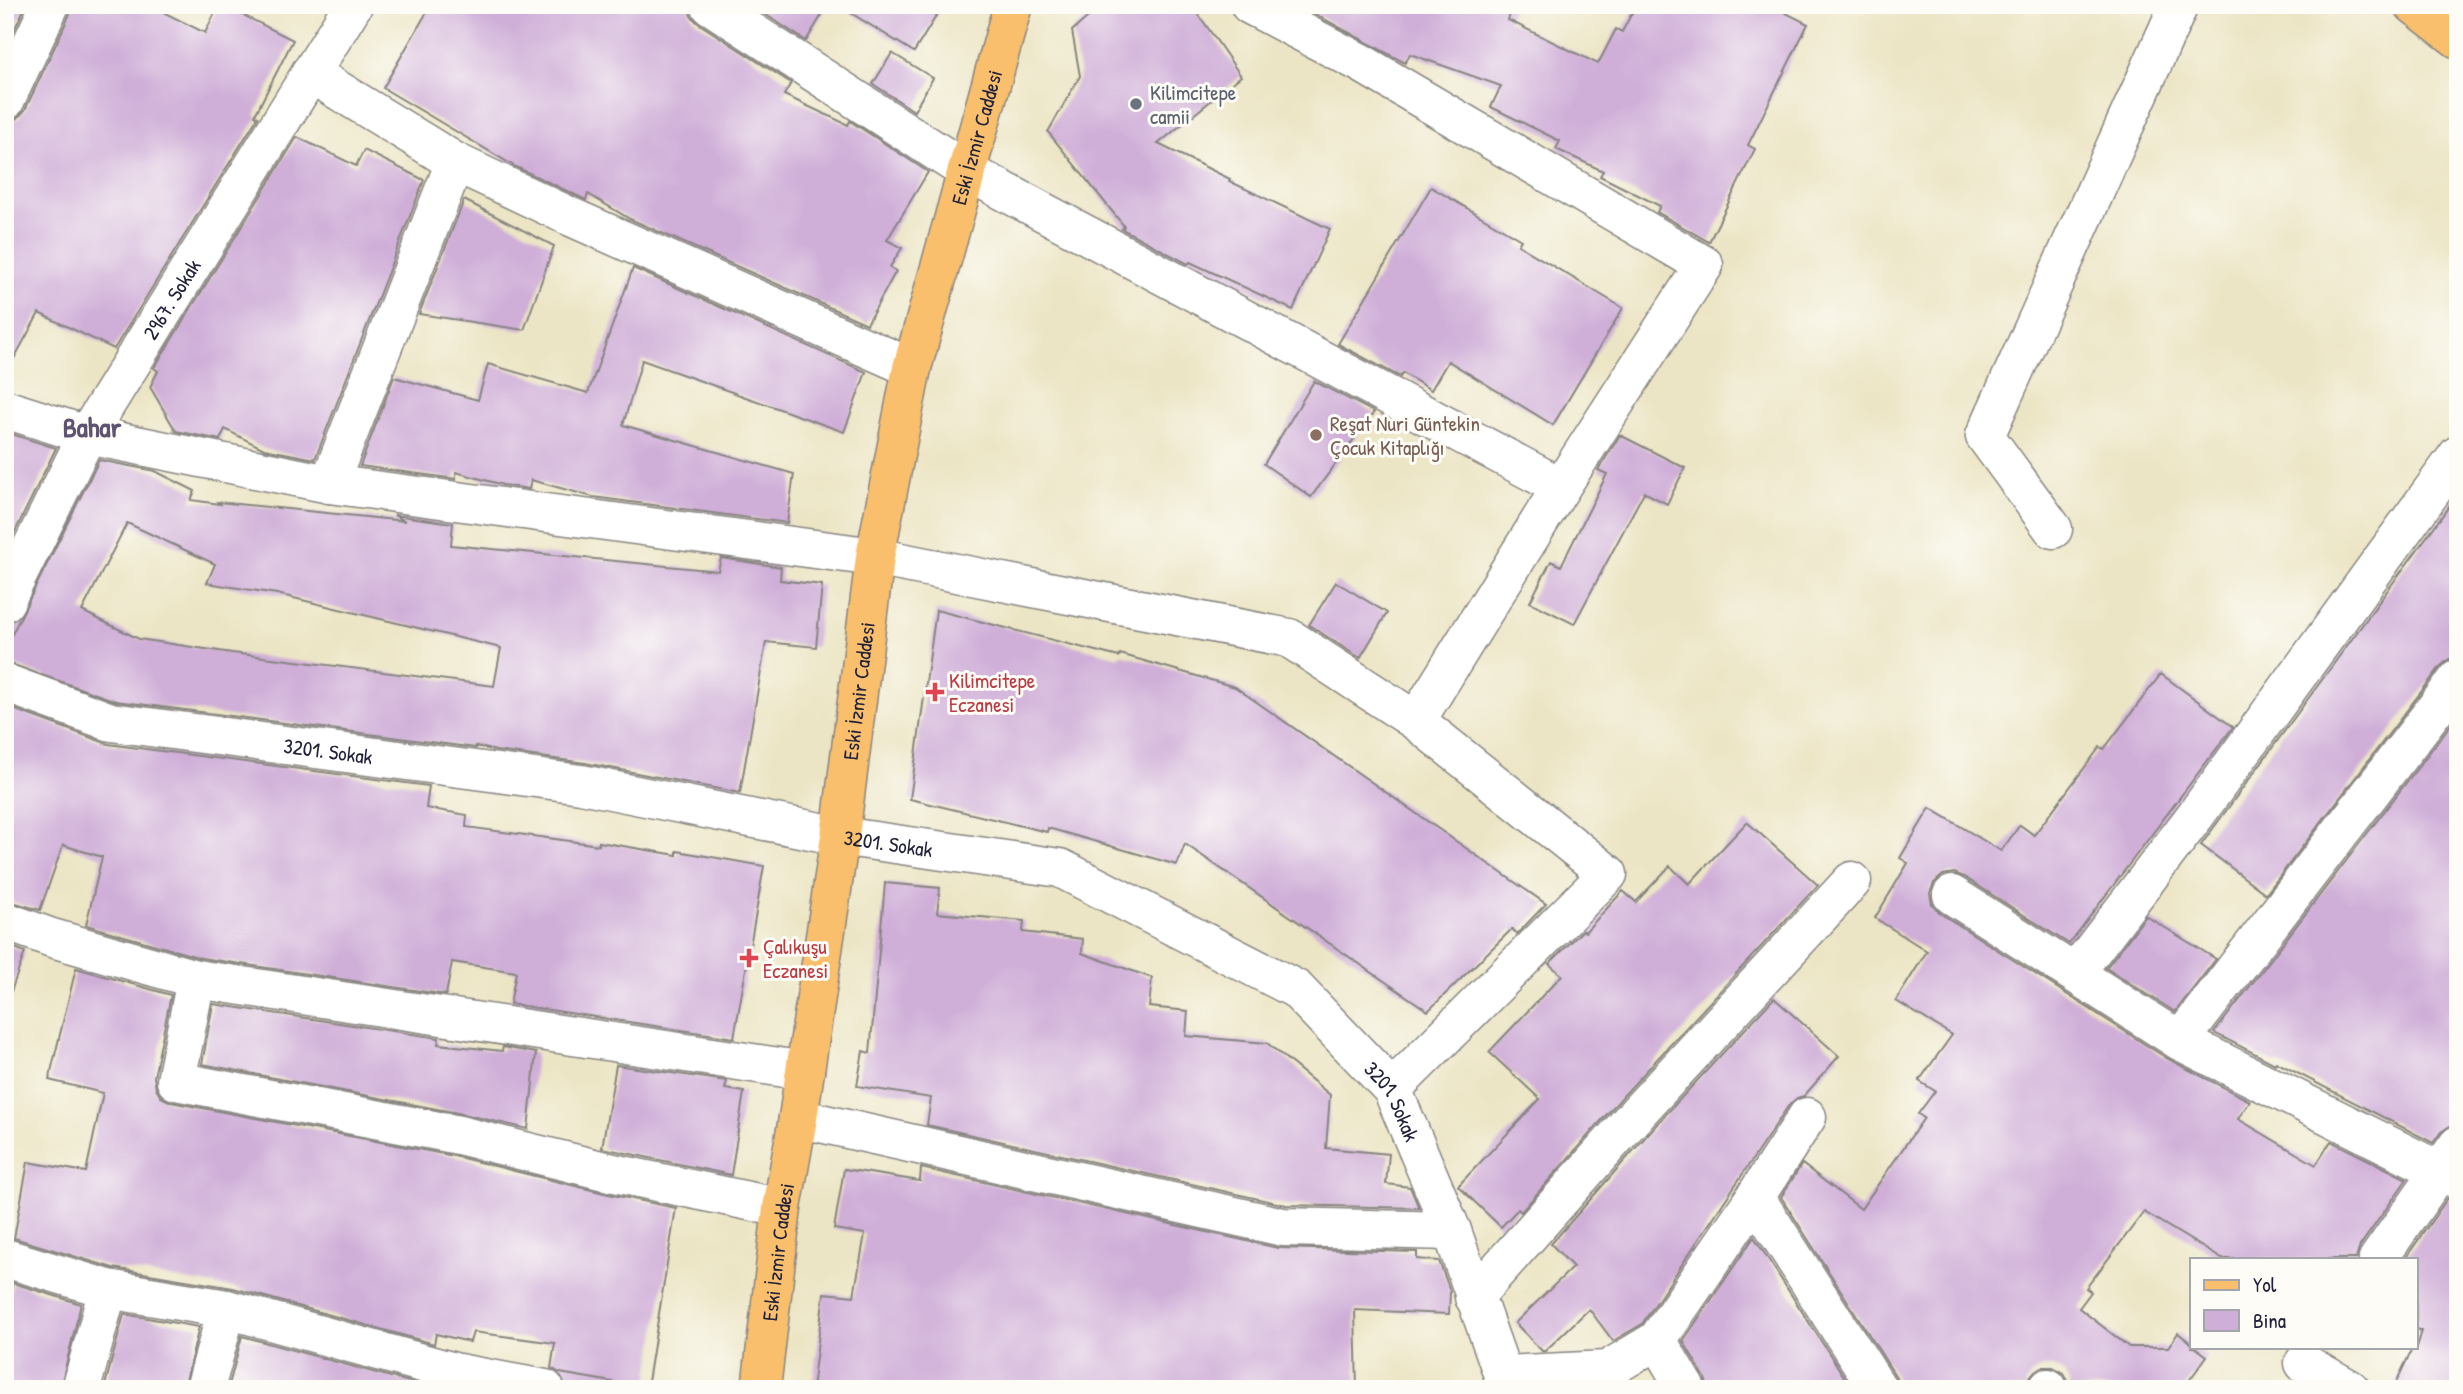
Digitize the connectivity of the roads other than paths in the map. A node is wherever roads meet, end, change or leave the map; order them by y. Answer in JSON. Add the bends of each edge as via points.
{"nodes":[{"id":1,"x":50,"y":5,"type":"edge"},
{"id":2,"x":353,"y":5,"type":"edge"},
{"id":3,"x":710,"y":5,"type":"edge"},
{"id":4,"x":1013,"y":5,"type":"edge"},
{"id":5,"x":1250,"y":5,"type":"edge"},
{"id":6,"x":2179,"y":5,"type":"edge"},
{"id":7,"x":2414,"y":5,"type":"edge"},
{"id":8,"x":2458,"y":39,"type":"edge"},
{"id":9,"x":310,"y":74,"type":"junction"},
{"id":10,"x":5,"y":101,"type":"edge"},
{"id":11,"x":455,"y":162,"type":"junction"},
{"id":12,"x":968,"y":172,"type":"junction"},
{"id":13,"x":912,"y":368,"type":"junction"},
{"id":14,"x":5,"y":409,"type":"edge"},
{"id":15,"x":86,"y":435,"type":"junction"},
{"id":16,"x":2458,"y":455,"type":"edge"},
{"id":17,"x":329,"y":484,"type":"junction"},
{"id":18,"x":1561,"y":487,"type":"junction"},
{"id":19,"x":2053,"y":529,"type":"dead end"},
{"id":20,"x":875,"y":557,"type":"junction"},
{"id":21,"x":5,"y":601,"type":"edge"},
{"id":22,"x":2458,"y":679,"type":"edge"},
{"id":23,"x":5,"y":683,"type":"edge"},
{"id":24,"x":1416,"y":721,"type":"junction"},
{"id":25,"x":840,"y":836,"type":"junction"},
{"id":26,"x":1852,"y":881,"type":"dead end"},
{"id":27,"x":1952,"y":895,"type":"dead end"},
{"id":28,"x":5,"y":921,"type":"edge"},
{"id":29,"x":2075,"y":973,"type":"junction"},
{"id":30,"x":196,"y":979,"type":"junction"},
{"id":31,"x":2180,"y":1041,"type":"junction"},
{"id":32,"x":805,"y":1071,"type":"junction"},
{"id":33,"x":1392,"y":1089,"type":"junction"},
{"id":34,"x":1807,"y":1117,"type":"dead end"},
{"id":35,"x":798,"y":1118,"type":"junction"},
{"id":36,"x":2452,"y":1165,"type":"edge"},
{"id":37,"x":1755,"y":1197,"type":"junction"},
{"id":38,"x":782,"y":1208,"type":"junction"},
{"id":39,"x":1452,"y":1231,"type":"junction"},
{"id":40,"x":5,"y":1258,"type":"edge"},
{"id":41,"x":2379,"y":1258,"type":"edge"},
{"id":42,"x":108,"y":1289,"type":"junction"},
{"id":43,"x":1474,"y":1297,"type":"junction"},
{"id":44,"x":227,"y":1309,"type":"junction"},
{"id":45,"x":1657,"y":1340,"type":"junction"},
{"id":46,"x":2303,"y":1366,"type":"edge"},
{"id":47,"x":456,"y":1381,"type":"edge"},
{"id":48,"x":1504,"y":1382,"type":"edge"},
{"id":49,"x":81,"y":1389,"type":"edge"},
{"id":50,"x":205,"y":1389,"type":"edge"},
{"id":51,"x":545,"y":1389,"type":"edge"},
{"id":52,"x":761,"y":1389,"type":"edge"},
{"id":53,"x":1686,"y":1389,"type":"edge"},
{"id":54,"x":1878,"y":1389,"type":"edge"},
{"id":55,"x":2350,"y":1389,"type":"edge"}],
"edges":[{"from":1,"to":10,"type":"street"},
{"from":2,"to":9,"type":"street","name":"2967. Sokak"},
{"from":3,"to":12,"type":"street"},
{"from":4,"to":12,"type":"main road","name":"Eski İzmir Caddesi"},
{"from":5,"to":18,"type":"street","via":[[1361,63],[1704,265]]},
{"from":6,"to":19,"type":"street","via":[[1985,436]]},
{"from":7,"to":8,"type":"main road"},
{"from":9,"to":11,"type":"street"},
{"from":9,"to":15,"type":"street","name":"2967. Sokak"},
{"from":11,"to":13,"type":"street"},
{"from":11,"to":17,"type":"street"},
{"from":12,"to":13,"type":"main road","name":"Eski İzmir Caddesi"},
{"from":12,"to":18,"type":"street"},
{"from":13,"to":20,"type":"main road","name":"Eski İzmir Caddesi"},
{"from":14,"to":15,"type":"street"},
{"from":15,"to":17,"type":"street"},
{"from":15,"to":21,"type":"street","name":"2967. Sokak"},
{"from":16,"to":29,"type":"street"},
{"from":17,"to":20,"type":"street"},
{"from":18,"to":24,"type":"street"},
{"from":20,"to":24,"type":"street","via":[[1289,638]]},
{"from":20,"to":25,"type":"main road","name":"Eski İzmir Caddesi"},
{"from":22,"to":31,"type":"street"},
{"from":23,"to":25,"type":"street","name":"3201. Sokak","via":[[111,722],[582,783]]},
{"from":24,"to":33,"type":"street","via":[[1608,874]]},
{"from":25,"to":32,"type":"main road","name":"Eski İzmir Caddesi"},
{"from":25,"to":33,"type":"street","name":"3201. Sokak","via":[[1060,868],[1296,989]]},
{"from":26,"to":43,"type":"street"},
{"from":27,"to":29,"type":"street"},
{"from":28,"to":30,"type":"street"},
{"from":29,"to":31,"type":"street"},
{"from":30,"to":32,"type":"street"},
{"from":30,"to":38,"type":"street","via":[[176,1081],[459,1135]]},
{"from":31,"to":36,"type":"street"},
{"from":32,"to":35,"type":"main road","name":"Eski İzmir Caddesi"},
{"from":33,"to":39,"type":"street","name":"3201. Sokak"},
{"from":34,"to":37,"type":"street"},
{"from":35,"to":38,"type":"main road","name":"Eski İzmir Caddesi"},
{"from":35,"to":39,"type":"street","via":[[1283,1227]]},
{"from":36,"to":41,"type":"street"},
{"from":37,"to":45,"type":"street"},
{"from":37,"to":54,"type":"street"},
{"from":38,"to":52,"type":"main road","name":"Eski İzmir Caddesi"},
{"from":39,"to":43,"type":"street","name":"3201. Sokak"},
{"from":40,"to":42,"type":"street"},
{"from":42,"to":44,"type":"street"},
{"from":42,"to":49,"type":"street"},
{"from":43,"to":48,"type":"street","name":"3201. Sokak"},
{"from":44,"to":47,"type":"street"},
{"from":44,"to":50,"type":"street"},
{"from":45,"to":48,"type":"street","via":[[1607,1370]]},
{"from":45,"to":53,"type":"street"},
{"from":46,"to":55,"type":"street"},
{"from":47,"to":51,"type":"street"}]}
